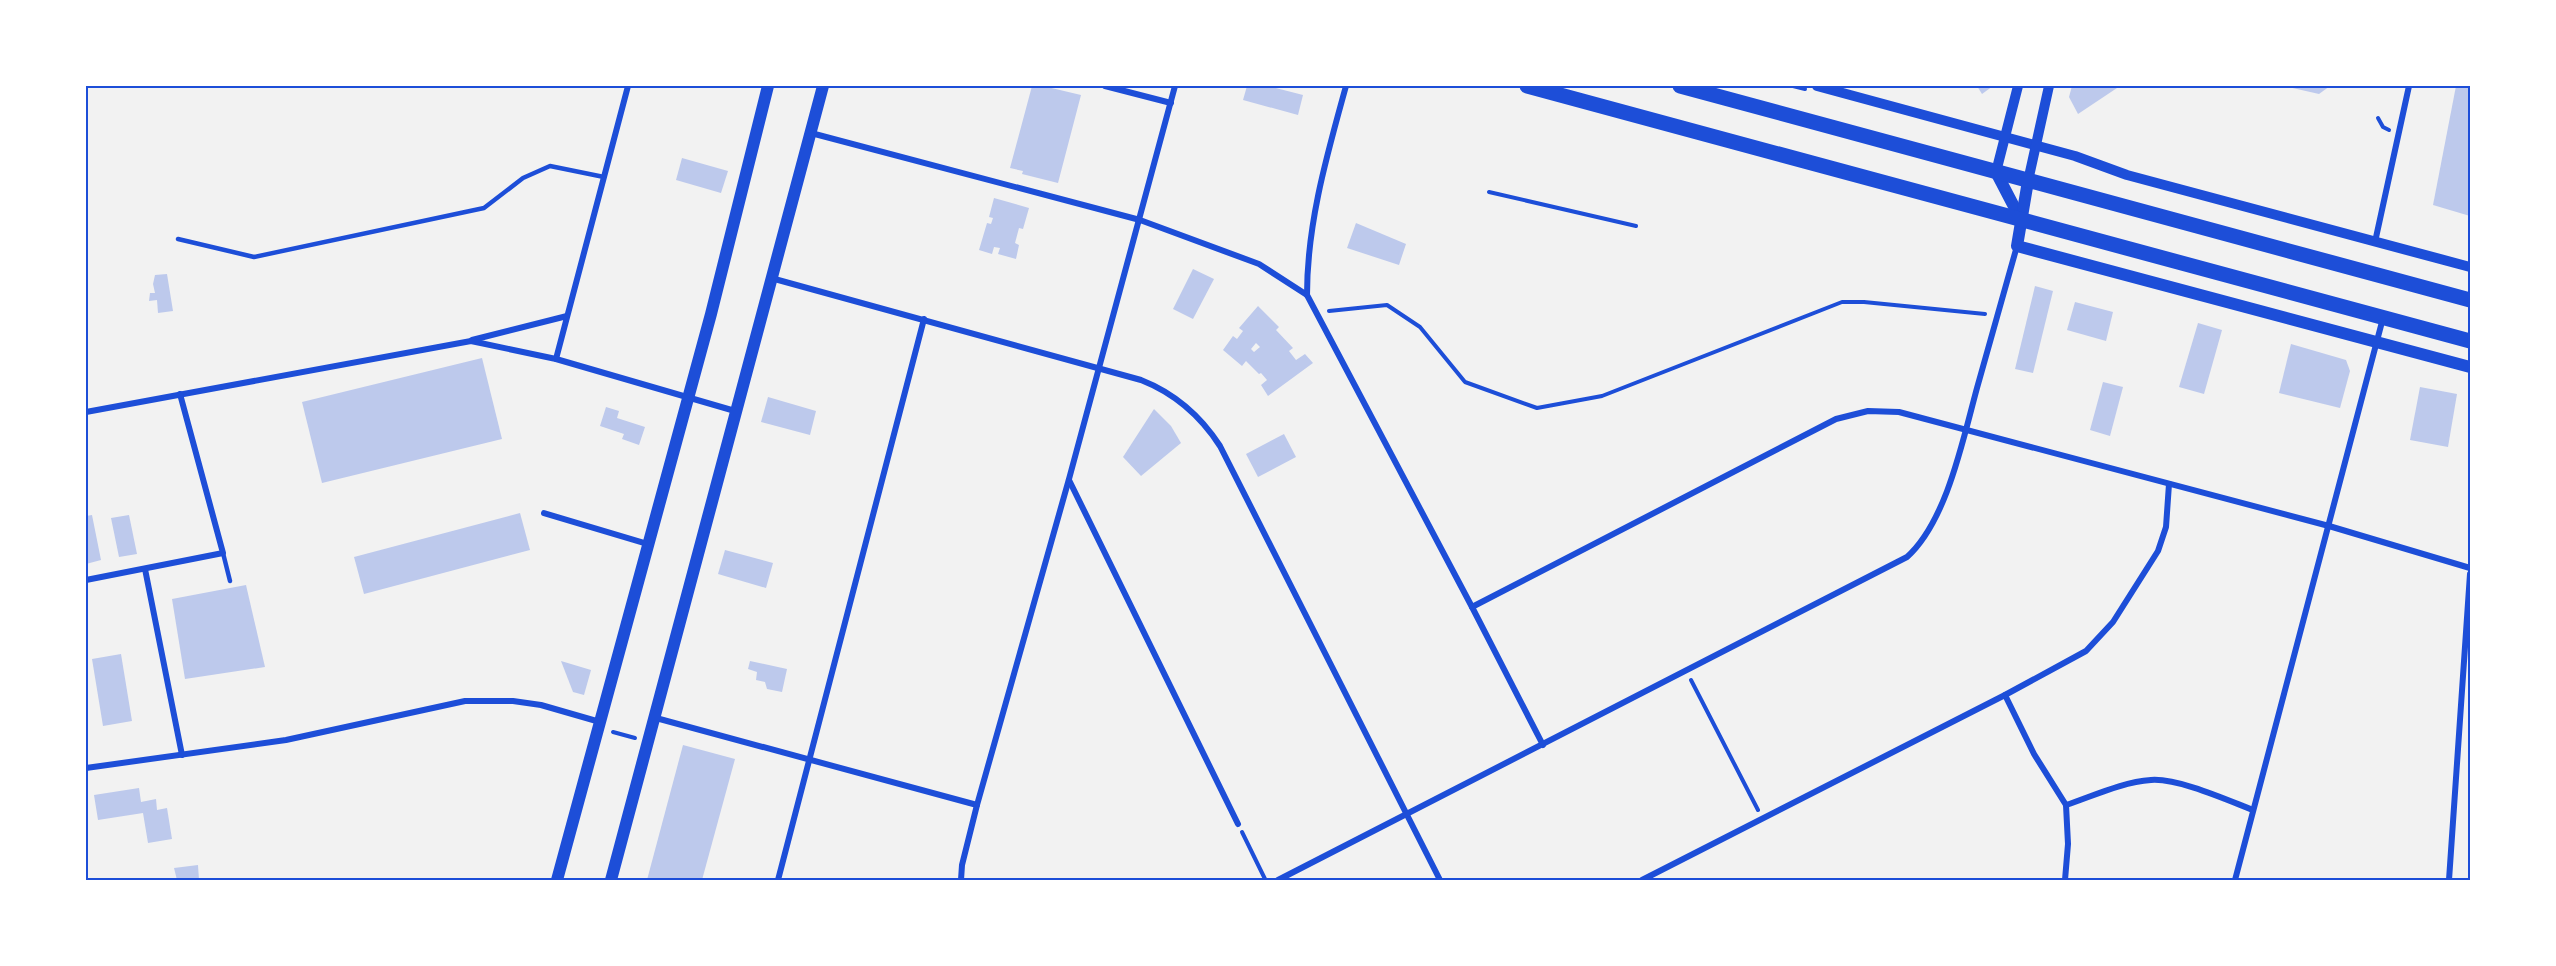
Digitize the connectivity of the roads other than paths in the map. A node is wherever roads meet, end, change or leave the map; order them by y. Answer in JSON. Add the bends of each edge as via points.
{"nodes":[{"id":1,"x":628,"y":86,"type":"edge"},
{"id":2,"x":768,"y":86,"type":"edge"},
{"id":3,"x":823,"y":86,"type":"edge"},
{"id":4,"x":1105,"y":86,"type":"edge"},
{"id":5,"x":1176,"y":86,"type":"edge"},
{"id":6,"x":1346,"y":86,"type":"edge"},
{"id":7,"x":1527,"y":86,"type":"edge"},
{"id":8,"x":1680,"y":86,"type":"edge"},
{"id":9,"x":1817,"y":86,"type":"edge"},
{"id":10,"x":2018,"y":86,"type":"edge"},
{"id":11,"x":2049,"y":86,"type":"edge"},
{"id":12,"x":2409,"y":86,"type":"edge"},
{"id":13,"x":1171,"y":103,"type":"junction"},
{"id":14,"x":811,"y":133,"type":"junction"},
{"id":15,"x":2005,"y":137,"type":"junction"},
{"id":16,"x":2035,"y":145,"type":"junction"},
{"id":17,"x":1996,"y":172,"type":"junction"},
{"id":18,"x":604,"y":177,"type":"junction"},
{"id":19,"x":2028,"y":181,"type":"junction"},
{"id":20,"x":1140,"y":220,"type":"junction"},
{"id":21,"x":2021,"y":220,"type":"junction"},
{"id":22,"x":178,"y":239,"type":"dead end"},
{"id":23,"x":2375,"y":242,"type":"junction"},
{"id":24,"x":2017,"y":246,"type":"junction"},
{"id":25,"x":2470,"y":267,"type":"edge"},
{"id":26,"x":771,"y":278,"type":"junction"},
{"id":27,"x":1307,"y":295,"type":"junction"},
{"id":28,"x":2470,"y":300,"type":"edge"},
{"id":29,"x":567,"y":316,"type":"junction"},
{"id":30,"x":2383,"y":318,"type":"junction"},
{"id":31,"x":924,"y":319,"type":"junction"},
{"id":32,"x":471,"y":341,"type":"junction"},
{"id":33,"x":2377,"y":341,"type":"junction"},
{"id":34,"x":2470,"y":341,"type":"edge"},
{"id":35,"x":556,"y":359,"type":"junction"},
{"id":36,"x":1098,"y":367,"type":"junction"},
{"id":37,"x":2470,"y":367,"type":"edge"},
{"id":38,"x":180,"y":394,"type":"junction"},
{"id":39,"x":688,"y":398,"type":"junction"},
{"id":40,"x":735,"y":411,"type":"junction"},
{"id":41,"x":86,"y":412,"type":"edge"},
{"id":42,"x":1965,"y":431,"type":"junction"},
{"id":43,"x":1069,"y":479,"type":"junction"},
{"id":44,"x":2169,"y":484,"type":"junction"},
{"id":45,"x":544,"y":513,"type":"dead end"},
{"id":46,"x":2329,"y":526,"type":"junction"},
{"id":47,"x":648,"y":544,"type":"junction"},
{"id":48,"x":223,"y":553,"type":"junction"},
{"id":49,"x":145,"y":568,"type":"junction"},
{"id":50,"x":2470,"y":568,"type":"edge"},
{"id":51,"x":2470,"y":574,"type":"edge"},
{"id":52,"x":86,"y":580,"type":"edge"},
{"id":53,"x":230,"y":581,"type":"dead end"},
{"id":54,"x":1472,"y":607,"type":"junction"},
{"id":55,"x":2005,"y":695,"type":"junction"},
{"id":56,"x":656,"y":718,"type":"junction"},
{"id":57,"x":599,"y":725,"type":"junction"},
{"id":58,"x":1543,"y":745,"type":"junction"},
{"id":59,"x":182,"y":755,"type":"junction"},
{"id":60,"x":808,"y":758,"type":"junction"},
{"id":61,"x":86,"y":768,"type":"edge"},
{"id":62,"x":977,"y":805,"type":"junction"},
{"id":63,"x":2066,"y":805,"type":"junction"},
{"id":64,"x":2253,"y":810,"type":"junction"},
{"id":65,"x":1405,"y":814,"type":"junction"},
{"id":66,"x":1238,"y":824,"type":"road end"},
{"id":67,"x":557,"y":880,"type":"edge"},
{"id":68,"x":611,"y":880,"type":"edge"},
{"id":69,"x":777,"y":880,"type":"edge"},
{"id":70,"x":961,"y":880,"type":"edge"},
{"id":71,"x":1278,"y":880,"type":"edge"},
{"id":72,"x":1440,"y":880,"type":"edge"},
{"id":73,"x":1642,"y":880,"type":"edge"},
{"id":74,"x":2065,"y":880,"type":"edge"},
{"id":75,"x":2235,"y":880,"type":"edge"},
{"id":76,"x":2449,"y":880,"type":"edge"}],
"edges":[{"from":1,"to":18,"type":"street"},
{"from":2,"to":39,"type":"main road"},
{"from":3,"to":14,"type":"main road"},
{"from":4,"to":13,"type":"street"},
{"from":5,"to":13,"type":"street"},
{"from":6,"to":27,"type":"street","via":[[1315,202]]},
{"from":7,"to":21,"type":"main road"},
{"from":8,"to":17,"type":"main road"},
{"from":9,"to":15,"type":"street"},
{"from":10,"to":15,"type":"street"},
{"from":11,"to":16,"type":"street"},
{"from":12,"to":23,"type":"street"},
{"from":13,"to":20,"type":"street"},
{"from":14,"to":20,"type":"street"},
{"from":14,"to":26,"type":"main road"},
{"from":15,"to":16,"type":"street"},
{"from":15,"to":17,"type":"street"},
{"from":16,"to":19,"type":"street"},
{"from":16,"to":23,"type":"street","via":[[2127,175]]},
{"from":17,"to":19,"type":"main road"},
{"from":17,"to":21,"type":"main road"},
{"from":18,"to":22,"type":"lane","via":[[550,166],[523,178],[484,208],[254,257]]},
{"from":18,"to":29,"type":"street"},
{"from":19,"to":21,"type":"main road"},
{"from":19,"to":28,"type":"main road"},
{"from":20,"to":27,"type":"street","via":[[1259,264]]},
{"from":20,"to":36,"type":"street"},
{"from":21,"to":24,"type":"main road"},
{"from":21,"to":30,"type":"main road"},
{"from":23,"to":25,"type":"street"},
{"from":24,"to":33,"type":"main road"},
{"from":24,"to":42,"type":"street"},
{"from":26,"to":31,"type":"street"},
{"from":26,"to":40,"type":"main road"},
{"from":27,"to":54,"type":"street"},
{"from":29,"to":32,"type":"street"},
{"from":29,"to":35,"type":"street"},
{"from":30,"to":33,"type":"street"},
{"from":30,"to":34,"type":"main road"},
{"from":31,"to":36,"type":"street"},
{"from":31,"to":60,"type":"street"},
{"from":32,"to":35,"type":"street"},
{"from":32,"to":38,"type":"street"},
{"from":33,"to":37,"type":"main road"},
{"from":33,"to":46,"type":"street"},
{"from":35,"to":39,"type":"street"},
{"from":36,"to":43,"type":"street"},
{"from":36,"to":65,"type":"street","via":[[1164,391],[1209,430]]},
{"from":38,"to":41,"type":"street"},
{"from":38,"to":48,"type":"street"},
{"from":39,"to":40,"type":"street"},
{"from":39,"to":47,"type":"main road"},
{"from":40,"to":56,"type":"main road"},
{"from":42,"to":44,"type":"street"},
{"from":42,"to":54,"type":"street","via":[[1899,412],[1868,411],[1836,419]]},
{"from":42,"to":58,"type":"street","via":[[1940,509],[1925,538],[1907,557]]},
{"from":43,"to":62,"type":"street"},
{"from":43,"to":66,"type":"street"},
{"from":44,"to":46,"type":"street"},
{"from":44,"to":55,"type":"street","via":[[2166,527],[2158,551],[2113,622],[2086,651]]},
{"from":45,"to":47,"type":"street"},
{"from":46,"to":50,"type":"street"},
{"from":46,"to":64,"type":"street"},
{"from":47,"to":57,"type":"main road"},
{"from":48,"to":49,"type":"street"},
{"from":48,"to":53,"type":"lane"},
{"from":49,"to":52,"type":"street"},
{"from":49,"to":59,"type":"street"},
{"from":51,"to":76,"type":"street"},
{"from":54,"to":58,"type":"street"},
{"from":55,"to":63,"type":"street","via":[[2034,754]]},
{"from":55,"to":73,"type":"street"},
{"from":56,"to":60,"type":"street"},
{"from":56,"to":68,"type":"main road"},
{"from":57,"to":59,"type":"street","via":[[541,705],[465,701],[286,740]]},
{"from":57,"to":67,"type":"main road"},
{"from":58,"to":65,"type":"street"},
{"from":59,"to":61,"type":"street"},
{"from":60,"to":62,"type":"street"},
{"from":60,"to":69,"type":"street"},
{"from":62,"to":70,"type":"street"},
{"from":63,"to":64,"type":"street","via":[[2153,780],[2197,789]]},
{"from":63,"to":74,"type":"street"},
{"from":64,"to":75,"type":"street"},
{"from":65,"to":71,"type":"street"},
{"from":65,"to":72,"type":"street"}]}
